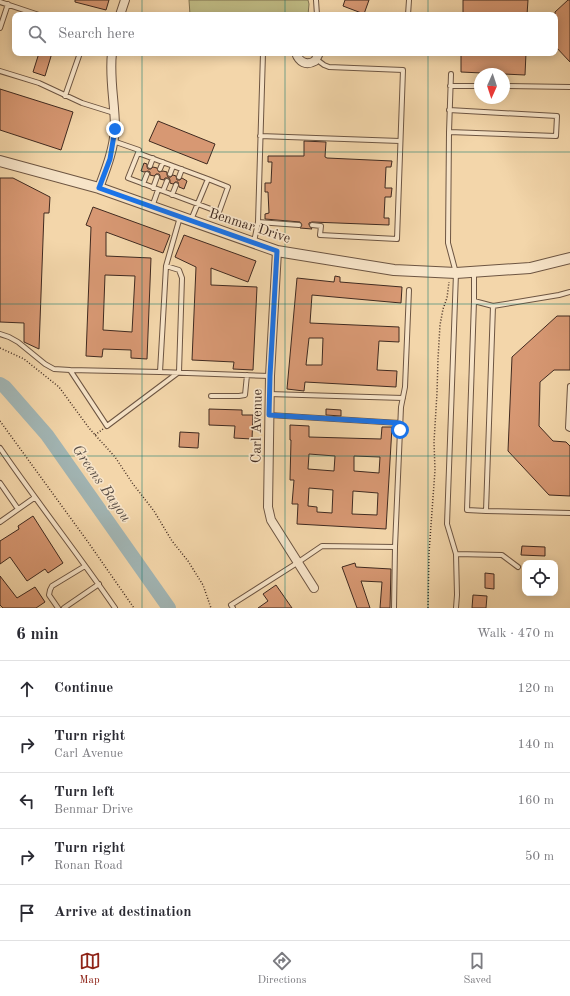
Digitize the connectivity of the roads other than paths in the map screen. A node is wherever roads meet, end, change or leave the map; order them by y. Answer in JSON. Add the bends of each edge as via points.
{"nodes":[{"id":1,"x":125,"y":0,"type":"edge"},
{"id":2,"x":316,"y":0,"type":"edge"},
{"id":3,"x":409,"y":0,"type":"edge"},
{"id":4,"x":0,"y":2,"type":"edge"},
{"id":5,"x":8,"y":4,"type":"junction"},
{"id":6,"x":31,"y":12,"type":"edge"},
{"id":7,"x":121,"y":12,"type":"edge"},
{"id":8,"x":318,"y":12,"type":"edge"},
{"id":9,"x":408,"y":12,"type":"edge"},
{"id":10,"x":0,"y":28,"type":"edge"},
{"id":11,"x":79,"y":56,"type":"edge"},
{"id":12,"x":112,"y":56,"type":"edge"},
{"id":13,"x":263,"y":56,"type":"edge"},
{"id":14,"x":297,"y":56,"type":"edge"},
{"id":15,"x":318,"y":56,"type":"edge"},
{"id":16,"x":0,"y":70,"type":"edge"},
{"id":17,"x":451,"y":74,"type":"dead end"},
{"id":18,"x":450,"y":86,"type":"junction"},
{"id":19,"x":474,"y":86,"type":"edge"},
{"id":20,"x":510,"y":86,"type":"edge"},
{"id":21,"x":570,"y":87,"type":"edge"},
{"id":22,"x":65,"y":96,"type":"junction"},
{"id":23,"x":449,"y":110,"type":"junction"},
{"id":24,"x":114,"y":113,"type":"junction"},
{"id":25,"x":448,"y":132,"type":"junction"},
{"id":26,"x":260,"y":136,"type":"junction"},
{"id":27,"x":113,"y":141,"type":"junction"},
{"id":28,"x":400,"y":141,"type":"junction"},
{"id":29,"x":138,"y":153,"type":"junction"},
{"id":30,"x":153,"y":158,"type":"junction"},
{"id":31,"x":0,"y":161,"type":"edge"},
{"id":32,"x":163,"y":162,"type":"junction"},
{"id":33,"x":150,"y":166,"type":"dead end"},
{"id":34,"x":173,"y":166,"type":"junction"},
{"id":35,"x":182,"y":169,"type":"junction"},
{"id":36,"x":160,"y":170,"type":"dead end"},
{"id":37,"x":147,"y":174,"type":"dead end"},
{"id":38,"x":170,"y":174,"type":"dead end"},
{"id":39,"x":157,"y":177,"type":"dead end"},
{"id":40,"x":179,"y":177,"type":"dead end"},
{"id":41,"x":208,"y":179,"type":"junction"},
{"id":42,"x":167,"y":181,"type":"dead end"},
{"id":43,"x":143,"y":184,"type":"junction"},
{"id":44,"x":176,"y":185,"type":"dead end"},
{"id":45,"x":99,"y":188,"type":"junction"},
{"id":46,"x":153,"y":188,"type":"junction"},
{"id":47,"x":160,"y":191,"type":"junction"},
{"id":48,"x":172,"y":195,"type":"junction"},
{"id":49,"x":198,"y":204,"type":"junction"},
{"id":50,"x":152,"y":207,"type":"junction"},
{"id":51,"x":180,"y":217,"type":"junction"},
{"id":52,"x":191,"y":221,"type":"junction"},
{"id":53,"x":258,"y":222,"type":"junction"},
{"id":54,"x":299,"y":225,"type":"dead end"},
{"id":55,"x":312,"y":226,"type":"dead end"},
{"id":56,"x":253,"y":243,"type":"junction"},
{"id":57,"x":277,"y":251,"type":"junction"},
{"id":58,"x":570,"y":258,"type":"edge"},
{"id":59,"x":166,"y":266,"type":"junction"},
{"id":60,"x":474,"y":272,"type":"junction"},
{"id":61,"x":456,"y":277,"type":"junction"},
{"id":62,"x":409,"y":290,"type":"dead end"},
{"id":63,"x":570,"y":292,"type":"edge"},
{"id":64,"x":474,"y":301,"type":"junction"},
{"id":65,"x":493,"y":306,"type":"junction"},
{"id":66,"x":0,"y":334,"type":"edge"},
{"id":67,"x":70,"y":370,"type":"junction"},
{"id":68,"x":160,"y":372,"type":"junction"},
{"id":69,"x":179,"y":372,"type":"junction"},
{"id":70,"x":247,"y":375,"type":"junction"},
{"id":71,"x":270,"y":376,"type":"junction"},
{"id":72,"x":570,"y":386,"type":"edge"},
{"id":73,"x":269,"y":394,"type":"junction"},
{"id":74,"x":211,"y":396,"type":"dead end"},
{"id":75,"x":403,"y":398,"type":"junction"},
{"id":76,"x":269,"y":415,"type":"junction"},
{"id":77,"x":400,"y":423,"type":"junction"},
{"id":78,"x":570,"y":429,"type":"edge"},
{"id":79,"x":0,"y":448,"type":"edge"},
{"id":80,"x":0,"y":483,"type":"edge"},
{"id":81,"x":34,"y":498,"type":"junction"},
{"id":82,"x":18,"y":509,"type":"junction"},
{"id":83,"x":486,"y":511,"type":"junction"},
{"id":84,"x":570,"y":513,"type":"edge"},
{"id":85,"x":0,"y":522,"type":"edge"},
{"id":86,"x":395,"y":547,"type":"junction"},
{"id":87,"x":456,"y":554,"type":"junction"},
{"id":88,"x":297,"y":563,"type":"junction"},
{"id":89,"x":85,"y":566,"type":"junction"},
{"id":90,"x":518,"y":567,"type":"dead end"},
{"id":91,"x":99,"y":584,"type":"junction"},
{"id":92,"x":314,"y":588,"type":"dead end"},
{"id":93,"x":58,"y":608,"type":"edge"},
{"id":94,"x":64,"y":608,"type":"edge"},
{"id":95,"x":115,"y":608,"type":"edge"},
{"id":96,"x":233,"y":608,"type":"edge"},
{"id":97,"x":394,"y":608,"type":"edge"},
{"id":98,"x":456,"y":608,"type":"edge"}],
"edges":[{"from":1,"to":7,"type":"street"},
{"from":2,"to":8,"type":"lane"},
{"from":3,"to":9,"type":"lane"},
{"from":4,"to":5,"type":"lane"},
{"from":5,"to":6,"type":"lane"},
{"from":5,"to":10,"type":"lane"},
{"from":11,"to":22,"type":"lane"},
{"from":12,"to":24,"type":"street"},
{"from":13,"to":26,"type":"lane"},
{"from":14,"to":15,"type":"street","via":[[304,63],[312,63]]},
{"from":15,"to":28,"type":"lane","via":[[324,65],[329,67],[403,70]]},
{"from":16,"to":22,"type":"lane","via":[[39,83]]},
{"from":17,"to":18,"type":"lane"},
{"from":18,"to":19,"type":"lane"},
{"from":18,"to":23,"type":"lane"},
{"from":20,"to":21,"type":"lane"},
{"from":22,"to":24,"type":"lane"},
{"from":23,"to":25,"type":"lane"},
{"from":23,"to":25,"type":"lane","via":[[557,116],[556,136]]},
{"from":24,"to":27,"type":"street"},
{"from":25,"to":61,"type":"lane","via":[[448,243]]},
{"from":26,"to":28,"type":"lane"},
{"from":26,"to":53,"type":"lane"},
{"from":27,"to":29,"type":"lane","via":[[139,150]]},
{"from":27,"to":45,"type":"street","via":[[110,159]]},
{"from":28,"to":55,"type":"lane","via":[[396,239],[320,235],[321,226]]},
{"from":29,"to":30,"type":"lane"},
{"from":29,"to":43,"type":"lane","via":[[128,178]]},
{"from":30,"to":32,"type":"lane"},
{"from":30,"to":33,"type":"lane"},
{"from":31,"to":45,"type":"street","name":"Benmar Drive"},
{"from":32,"to":34,"type":"lane"},
{"from":32,"to":36,"type":"lane"},
{"from":34,"to":35,"type":"lane"},
{"from":34,"to":38,"type":"lane"},
{"from":35,"to":40,"type":"lane"},
{"from":35,"to":41,"type":"lane"},
{"from":37,"to":43,"type":"lane"},
{"from":39,"to":46,"type":"lane"},
{"from":41,"to":49,"type":"lane"},
{"from":41,"to":49,"type":"lane","via":[[228,187],[219,212]]},
{"from":42,"to":47,"type":"lane"},
{"from":43,"to":46,"type":"lane"},
{"from":44,"to":48,"type":"lane"},
{"from":45,"to":50,"type":"street","name":"Benmar Drive"},
{"from":46,"to":47,"type":"lane"},
{"from":47,"to":48,"type":"lane"},
{"from":47,"to":50,"type":"lane"},
{"from":48,"to":49,"type":"lane"},
{"from":49,"to":52,"type":"lane"},
{"from":50,"to":51,"type":"street","name":"Benmar Drive"},
{"from":51,"to":52,"type":"street","name":"Benmar Drive"},
{"from":51,"to":59,"type":"lane"},
{"from":52,"to":56,"type":"street","name":"Benmar Drive"},
{"from":53,"to":54,"type":"lane"},
{"from":53,"to":56,"type":"lane"},
{"from":56,"to":57,"type":"street","name":"Benmar Drive"},
{"from":57,"to":61,"type":"street","name":"Benmar Drive"},
{"from":57,"to":71,"type":"street","name":"Carl Avenue"},
{"from":58,"to":60,"type":"street","name":"Benmar Drive","via":[[530,268]]},
{"from":59,"to":68,"type":"lane"},
{"from":59,"to":69,"type":"lane","via":[[179,270],[182,278]]},
{"from":60,"to":61,"type":"street","name":"Benmar Drive"},
{"from":60,"to":64,"type":"lane"},
{"from":61,"to":87,"type":"lane","via":[[447,524]]},
{"from":62,"to":75,"type":"lane"},
{"from":63,"to":65,"type":"lane"},
{"from":64,"to":65,"type":"lane"},
{"from":64,"to":83,"type":"lane","via":[[467,510]]},
{"from":65,"to":83,"type":"lane"},
{"from":66,"to":67,"type":"lane","via":[[18,342],[51,367]]},
{"from":67,"to":68,"type":"lane"},
{"from":67,"to":69,"type":"lane","via":[[107,426]]},
{"from":68,"to":69,"type":"lane"},
{"from":69,"to":70,"type":"lane"},
{"from":70,"to":71,"type":"lane"},
{"from":70,"to":74,"type":"lane","via":[[245,395]]},
{"from":71,"to":73,"type":"street","name":"Carl Avenue"},
{"from":72,"to":78,"type":"lane"},
{"from":73,"to":75,"type":"lane"},
{"from":73,"to":76,"type":"street","name":"Carl Avenue"},
{"from":75,"to":77,"type":"lane"},
{"from":76,"to":77,"type":"lane"},
{"from":76,"to":88,"type":"street","name":"Carl Avenue","via":[[268,507],[271,520]]},
{"from":77,"to":86,"type":"lane"},
{"from":79,"to":81,"type":"lane"},
{"from":80,"to":82,"type":"lane"},
{"from":81,"to":82,"type":"lane"},
{"from":81,"to":89,"type":"lane"},
{"from":82,"to":85,"type":"lane"},
{"from":83,"to":84,"type":"lane"},
{"from":86,"to":88,"type":"lane","via":[[322,546]]},
{"from":86,"to":97,"type":"lane"},
{"from":87,"to":90,"type":"lane","via":[[502,555]]},
{"from":87,"to":98,"type":"lane"},
{"from":88,"to":92,"type":"street","name":"Carl Avenue"},
{"from":88,"to":96,"type":"lane","via":[[231,605]]},
{"from":89,"to":91,"type":"lane"},
{"from":89,"to":93,"type":"lane","via":[[52,586],[49,595]]},
{"from":91,"to":94,"type":"lane"},
{"from":91,"to":95,"type":"lane"}]}
